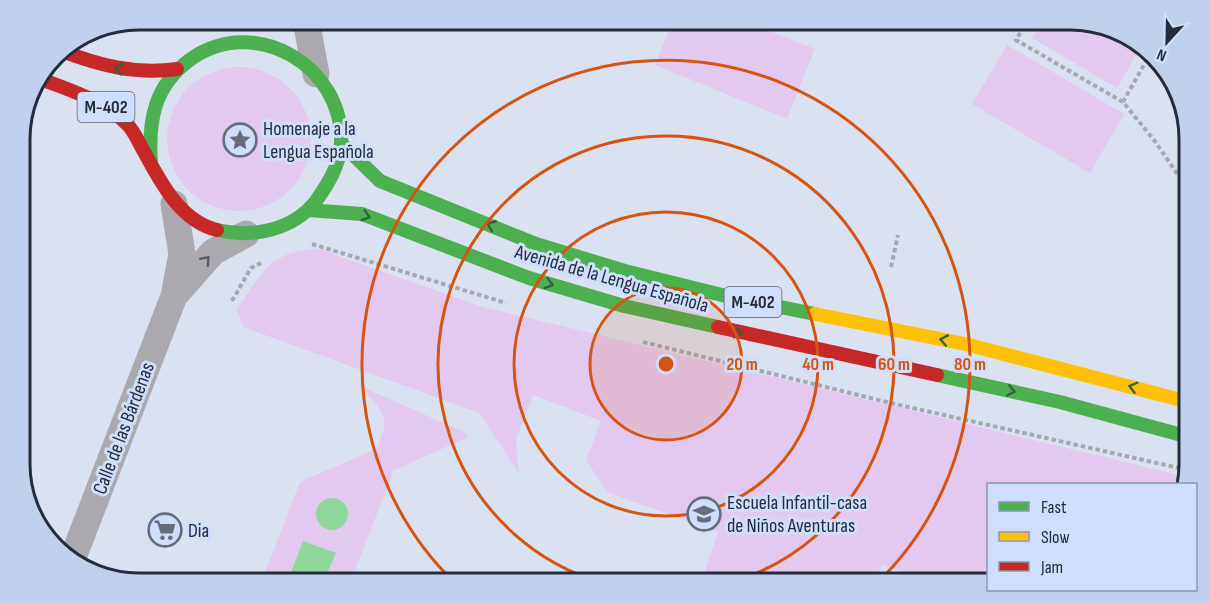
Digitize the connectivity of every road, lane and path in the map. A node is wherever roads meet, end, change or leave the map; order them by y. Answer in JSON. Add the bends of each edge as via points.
{"nodes":[{"id":1,"x":308,"y":30,"type":"edge"},
{"id":2,"x":1022,"y":30,"type":"edge"},
{"id":3,"x":252,"y":31,"type":"dead end"},
{"id":4,"x":238,"y":41,"type":"junction"},
{"id":5,"x":70,"y":54,"type":"edge"},
{"id":6,"x":177,"y":69,"type":"junction"},
{"id":7,"x":1140,"y":72,"type":"edge"},
{"id":8,"x":316,"y":74,"type":"junction"},
{"id":9,"x":46,"y":81,"type":"edge"},
{"id":10,"x":1123,"y":102,"type":"junction"},
{"id":11,"x":341,"y":143,"type":"junction"},
{"id":12,"x":151,"y":163,"type":"junction"},
{"id":13,"x":1179,"y":176,"type":"edge"},
{"id":14,"x":174,"y":204,"type":"junction"},
{"id":15,"x":308,"y":210,"type":"junction"},
{"id":16,"x":246,"y":234,"type":"junction"},
{"id":17,"x":898,"y":235,"type":"dead end"},
{"id":18,"x":891,"y":267,"type":"dead end"},
{"id":19,"x":174,"y":296,"type":"junction"},
{"id":20,"x":1179,"y":399,"type":"edge"},
{"id":21,"x":1179,"y":434,"type":"edge"},
{"id":22,"x":75,"y":553,"type":"edge"}],
"edges":[{"from":1,"to":8,"type":"street"},
{"from":2,"to":10,"type":"path","via":[[1016,40]]},
{"from":3,"to":4,"type":"highway"},
{"from":4,"to":6,"type":"highway","number":"M-402","via":[[201,52]]},
{"from":4,"to":8,"type":"highway","number":"M-402","via":[[280,49]]},
{"from":6,"to":5,"type":"highway","number":"M-402","one_way":true,"via":[[115,69]]},
{"from":6,"to":12,"type":"highway","number":"M-402","via":[[149,118]]},
{"from":7,"to":10,"type":"path"},
{"from":8,"to":11,"type":"highway","number":"M-402","via":[[331,98]]},
{"from":9,"to":12,"type":"highway","number":"M-402","via":[[105,106],[128,124]]},
{"from":10,"to":13,"type":"path"},
{"from":11,"to":15,"type":"highway","number":"M-402","via":[[329,184]]},
{"from":20,"to":11,"type":"highway","name":"Avenida de la Lengua Española","number":"M-402","one_way":true,"via":[[965,344],[726,296],[548,247],[380,181]]},
{"from":12,"to":14,"type":"highway","number":"M-402"},
{"from":14,"to":16,"type":"highway","number":"M-402","via":[[213,229]]},
{"from":14,"to":19,"type":"street","name":"Calle de las Bárdenas","via":[[182,254]]},
{"from":15,"to":16,"type":"highway","number":"M-402","via":[[275,229]]},
{"from":15,"to":21,"type":"highway","name":"Avenida de la Lengua Española","number":"M-402","one_way":true,"via":[[362,214],[529,278],[624,306],[1060,402]]},
{"from":19,"to":16,"type":"street","name":"Calle de las Bárdenas","one_way":true,"via":[[213,252]]},
{"from":17,"to":18,"type":"path"},
{"from":19,"to":22,"type":"street","name":"Calle de las Bárdenas"}]}
